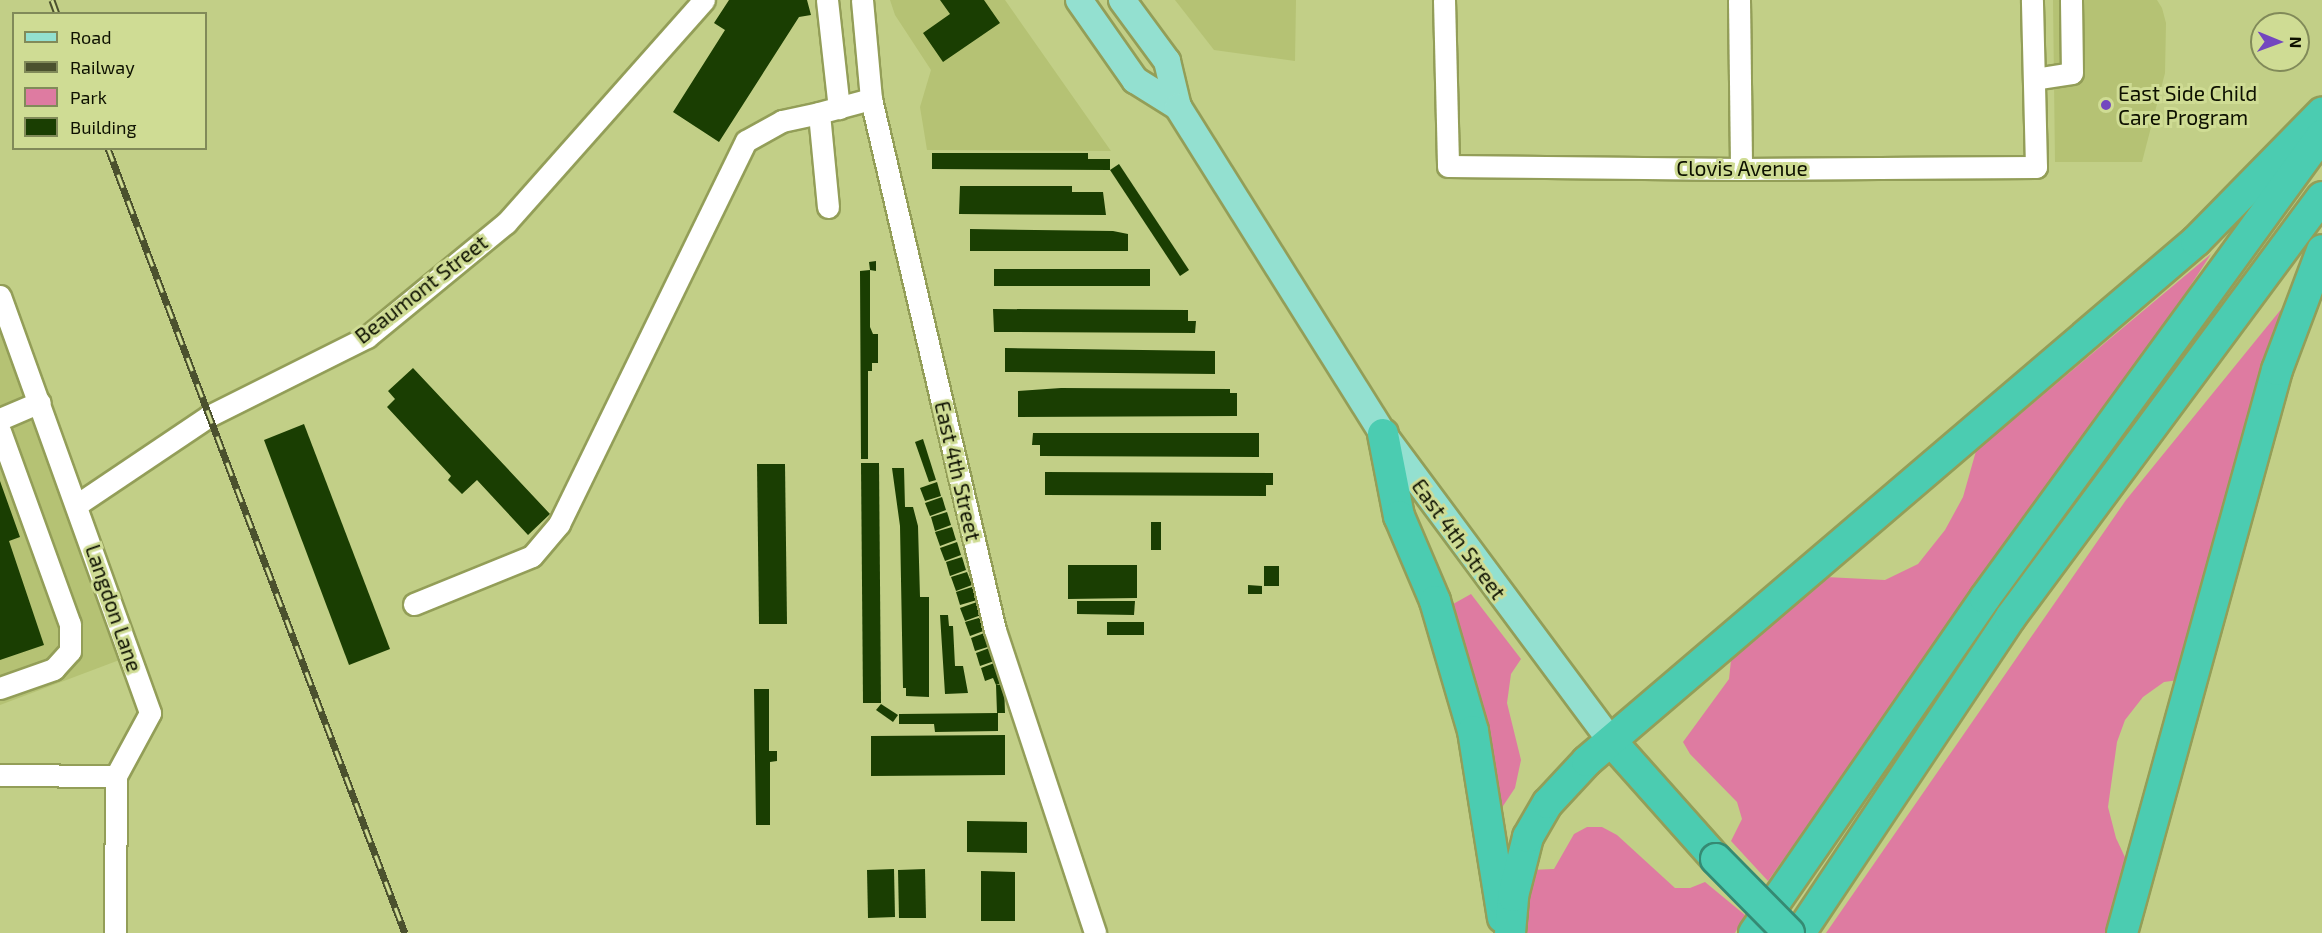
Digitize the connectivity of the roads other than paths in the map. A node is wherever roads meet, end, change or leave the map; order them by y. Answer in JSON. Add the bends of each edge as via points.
{"nodes":[{"id":1,"x":704,"y":0,"type":"edge"},
{"id":2,"x":1079,"y":0,"type":"edge"},
{"id":3,"x":1122,"y":0,"type":"edge"},
{"id":4,"x":1444,"y":0,"type":"edge"},
{"id":5,"x":1739,"y":0,"type":"edge"},
{"id":6,"x":2032,"y":0,"type":"edge"},
{"id":7,"x":2071,"y":0,"type":"edge"},
{"id":8,"x":863,"y":3,"type":"edge"},
{"id":9,"x":828,"y":6,"type":"edge"},
{"id":10,"x":2034,"y":79,"type":"junction"},
{"id":11,"x":871,"y":99,"type":"junction"},
{"id":12,"x":1178,"y":107,"type":"junction"},
{"id":13,"x":829,"y":111,"type":"junction"},
{"id":14,"x":2322,"y":113,"type":"edge"},
{"id":15,"x":2322,"y":135,"type":"edge"},
{"id":16,"x":1742,"y":169,"type":"junction"},
{"id":17,"x":2322,"y":197,"type":"edge"},
{"id":18,"x":828,"y":207,"type":"dead end"},
{"id":19,"x":2322,"y":250,"type":"edge"},
{"id":20,"x":0,"y":296,"type":"edge"},
{"id":21,"x":40,"y":402,"type":"junction"},
{"id":22,"x":0,"y":419,"type":"edge"},
{"id":23,"x":0,"y":431,"type":"edge"},
{"id":24,"x":1383,"y":434,"type":"junction"},
{"id":25,"x":78,"y":504,"type":"junction"},
{"id":26,"x":414,"y":604,"type":"dead end"},
{"id":27,"x":0,"y":688,"type":"edge"},
{"id":28,"x":1611,"y":741,"type":"junction"},
{"id":29,"x":0,"y":775,"type":"edge"},
{"id":30,"x":116,"y":776,"type":"junction"},
{"id":31,"x":115,"y":933,"type":"edge"},
{"id":32,"x":1095,"y":933,"type":"edge"},
{"id":33,"x":1508,"y":933,"type":"edge"},
{"id":34,"x":1754,"y":933,"type":"edge"},
{"id":35,"x":1789,"y":933,"type":"edge"},
{"id":36,"x":1800,"y":933,"type":"edge"},
{"id":37,"x":2122,"y":933,"type":"edge"}],
"edges":[{"from":1,"to":25,"type":"street","name":"Beaumont Street","via":[[506,223],[367,337],[209,416]]},
{"from":2,"to":12,"type":"main road","name":"East 4th Street","via":[[1135,80]]},
{"from":3,"to":12,"type":"main road","name":"East 4th Street","via":[[1167,62]]},
{"from":4,"to":16,"type":"street","name":"Clovis Avenue","via":[[1448,165]]},
{"from":5,"to":16,"type":"street"},
{"from":6,"to":10,"type":"street"},
{"from":7,"to":10,"type":"street","via":[[2072,73]]},
{"from":8,"to":9,"type":"street"},
{"from":8,"to":11,"type":"street","name":"East 4th Street"},
{"from":9,"to":13,"type":"street"},
{"from":10,"to":16,"type":"street","name":"Clovis Avenue","via":[[2036,167]]},
{"from":11,"to":13,"type":"street"},
{"from":11,"to":32,"type":"street","name":"East 4th Street","via":[[995,630]]},
{"from":12,"to":24,"type":"main road","name":"East 4th Street"},
{"from":13,"to":18,"type":"street"},
{"from":13,"to":26,"type":"street","via":[[782,121],[746,141],[559,524],[532,556]]},
{"from":14,"to":28,"type":"highway","via":[[2162,272]]},
{"from":15,"to":34,"type":"highway","via":[[1985,598]]},
{"from":17,"to":36,"type":"highway","via":[[2010,618]]},
{"from":19,"to":37,"type":"highway","via":[[2277,370]]},
{"from":20,"to":21,"type":"street","name":"Langdon Lane"},
{"from":21,"to":22,"type":"street"},
{"from":21,"to":25,"type":"street","name":"Langdon Lane"},
{"from":23,"to":27,"type":"street","via":[[70,624],[70,651],[54,669]]},
{"from":24,"to":28,"type":"main road","name":"East 4th Street"},
{"from":24,"to":33,"type":"highway","via":[[1399,516],[1435,602],[1473,731]]},
{"from":25,"to":30,"type":"street","name":"Langdon Lane","via":[[150,713]]},
{"from":28,"to":33,"type":"highway","via":[[1565,784],[1536,820],[1520,861]]},
{"from":28,"to":35,"type":"highway","name":"East 4th Street","bridge":true,"via":[[1716,859]]},
{"from":29,"to":30,"type":"street"},
{"from":30,"to":31,"type":"street"}]}
